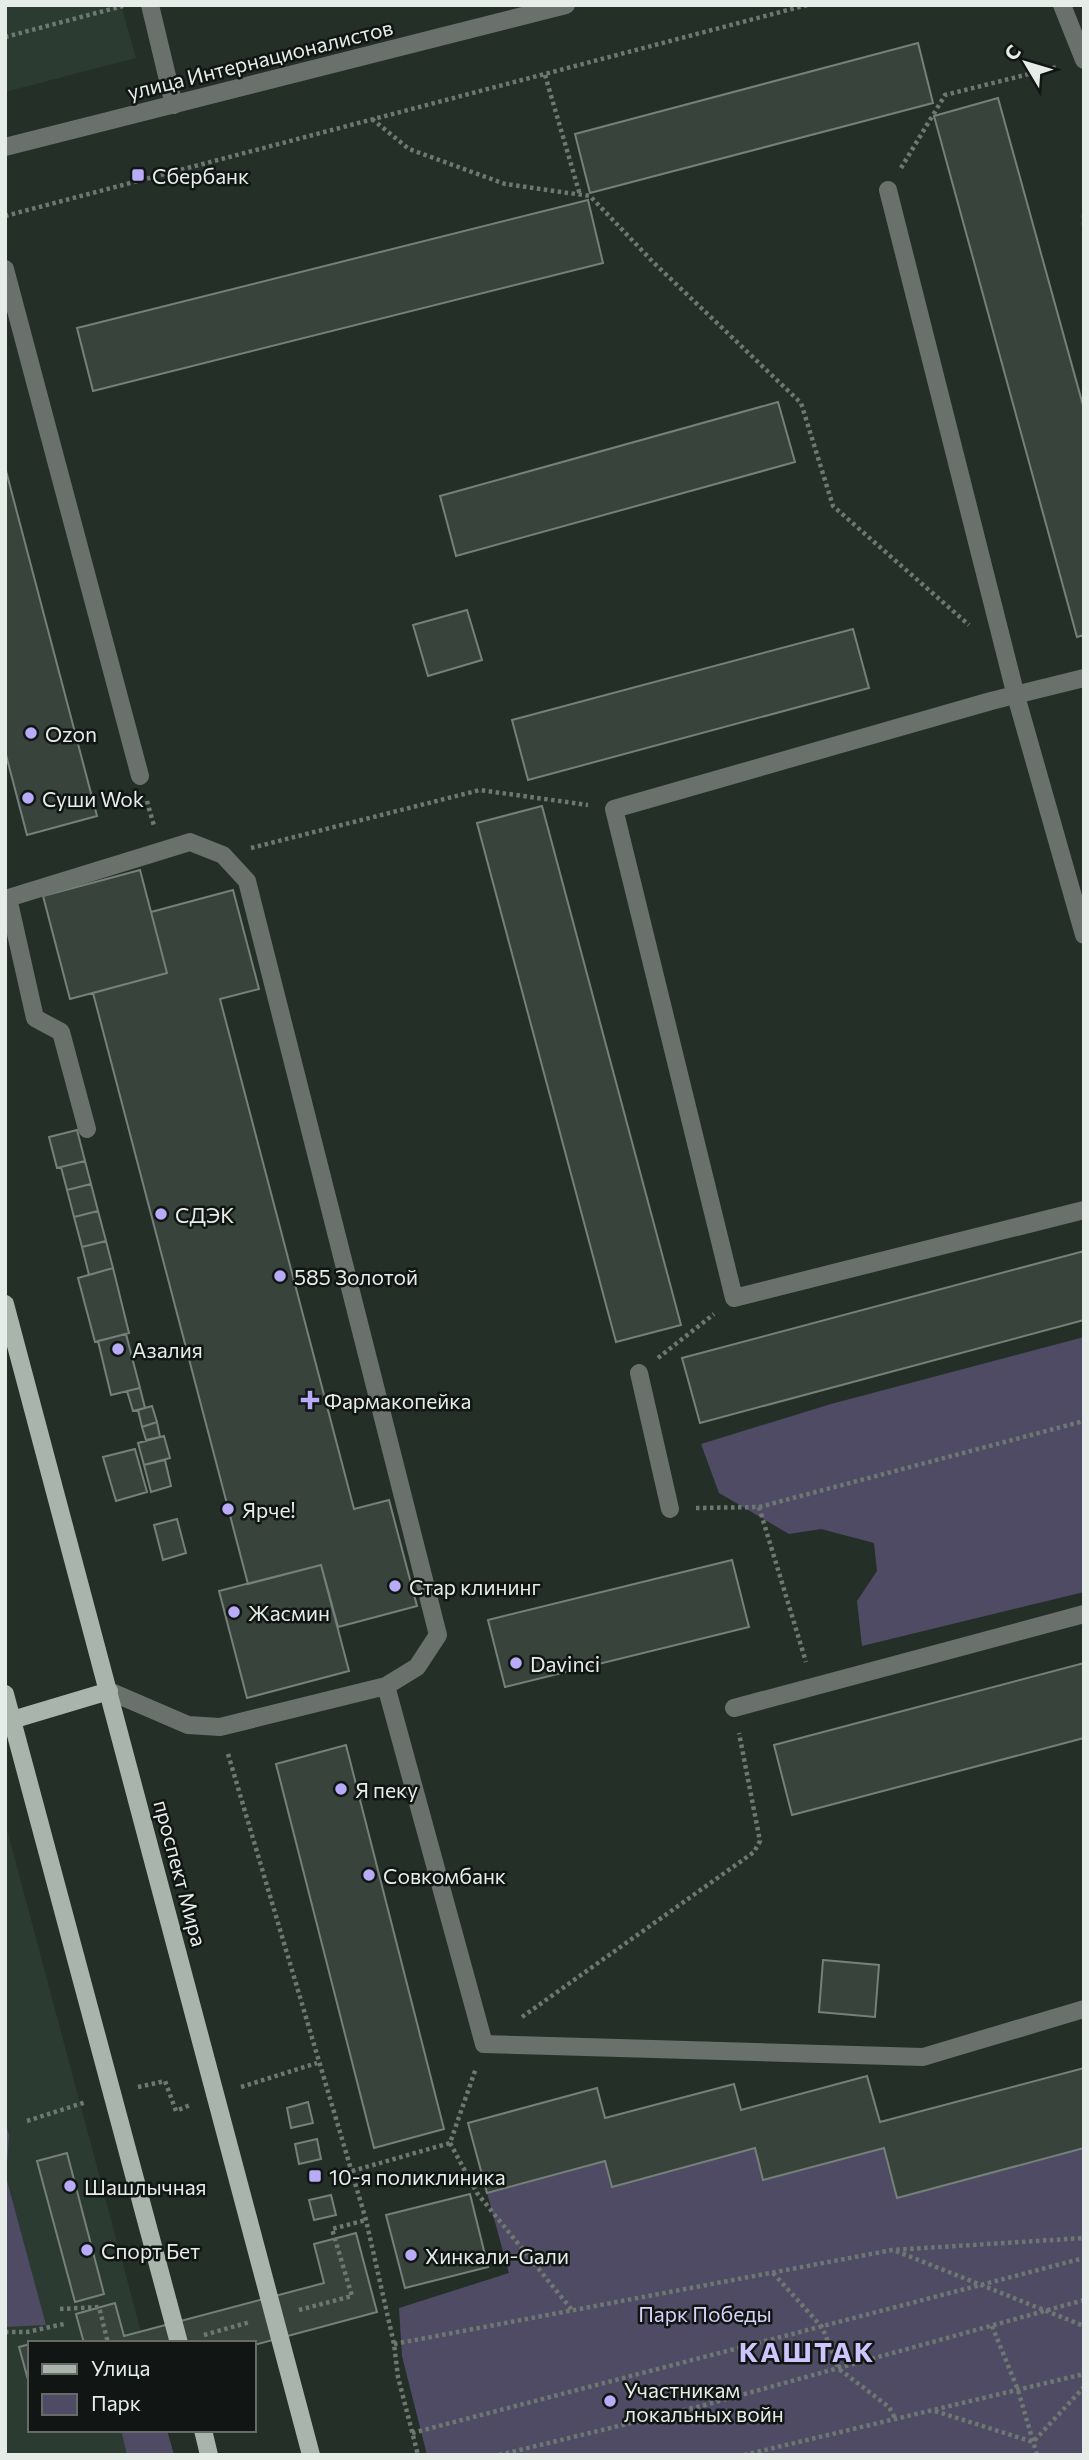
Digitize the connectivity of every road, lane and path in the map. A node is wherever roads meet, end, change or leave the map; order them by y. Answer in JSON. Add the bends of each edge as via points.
{"nodes":[{"id":1,"x":126,"y":5,"type":"edge"},
{"id":2,"x":150,"y":5,"type":"edge"},
{"id":3,"x":566,"y":5,"type":"edge"},
{"id":4,"x":807,"y":5,"type":"edge"},
{"id":5,"x":1062,"y":5,"type":"edge"},
{"id":6,"x":5,"y":37,"type":"edge"},
{"id":7,"x":1084,"y":60,"type":"edge"},
{"id":8,"x":1059,"y":67,"type":"dead end"},
{"id":9,"x":545,"y":75,"type":"junction"},
{"id":10,"x":174,"y":105,"type":"junction"},
{"id":11,"x":372,"y":119,"type":"junction"},
{"id":12,"x":5,"y":147,"type":"edge"},
{"id":13,"x":888,"y":190,"type":"joint"},
{"id":14,"x":580,"y":195,"type":"junction"},
{"id":15,"x":1084,"y":215,"type":"edge"},
{"id":16,"x":5,"y":216,"type":"edge"},
{"id":17,"x":1084,"y":225,"type":"edge"},
{"id":18,"x":5,"y":269,"type":"edge"},
{"id":19,"x":975,"y":629,"type":"dead end"},
{"id":20,"x":1084,"y":678,"type":"edge"},
{"id":21,"x":1016,"y":696,"type":"junction"},
{"id":22,"x":140,"y":776,"type":"joint"},
{"id":23,"x":614,"y":809,"type":"junction"},
{"id":24,"x":160,"y":852,"type":"junction"},
{"id":25,"x":223,"y":855,"type":"junction"},
{"id":26,"x":7,"y":899,"type":"edge"},
{"id":27,"x":1084,"y":935,"type":"edge"},
{"id":28,"x":87,"y":1129,"type":"dead end"},
{"id":29,"x":1084,"y":1210,"type":"edge"},
{"id":30,"x":734,"y":1298,"type":"junction"},
{"id":31,"x":5,"y":1304,"type":"edge"},
{"id":32,"x":639,"y":1373,"type":"joint"},
{"id":33,"x":1084,"y":1421,"type":"edge"},
{"id":34,"x":759,"y":1507,"type":"junction"},
{"id":35,"x":670,"y":1509,"type":"joint"},
{"id":36,"x":1084,"y":1614,"type":"edge"},
{"id":37,"x":386,"y":1686,"type":"junction"},
{"id":38,"x":814,"y":1687,"type":"junction"},
{"id":39,"x":109,"y":1691,"type":"junction"},
{"id":40,"x":5,"y":1694,"type":"edge"},
{"id":41,"x":734,"y":1708,"type":"joint"},
{"id":42,"x":12,"y":1720,"type":"junction"},
{"id":43,"x":220,"y":1727,"type":"junction"},
{"id":44,"x":1084,"y":2009,"type":"edge"},
{"id":45,"x":484,"y":2044,"type":"junction"},
{"id":46,"x":317,"y":2063,"type":"junction"},
{"id":47,"x":282,"y":2074,"type":"dead end"},
{"id":48,"x":165,"y":2081,"type":"dead end"},
{"id":49,"x":90,"y":2100,"type":"dead end"},
{"id":50,"x":176,"y":2111,"type":"dead end"},
{"id":51,"x":27,"y":2121,"type":"dead end"},
{"id":52,"x":450,"y":2143,"type":"junction"},
{"id":53,"x":352,"y":2171,"type":"junction"},
{"id":54,"x":366,"y":2220,"type":"junction"},
{"id":55,"x":1084,"y":2238,"type":"edge"},
{"id":56,"x":892,"y":2250,"type":"junction"},
{"id":57,"x":1084,"y":2258,"type":"edge"},
{"id":58,"x":772,"y":2272,"type":"junction"},
{"id":59,"x":982,"y":2286,"type":"junction"},
{"id":60,"x":352,"y":2296,"type":"dead end"},
{"id":61,"x":1084,"y":2300,"type":"edge"},
{"id":62,"x":60,"y":2309,"type":"dead end"},
{"id":63,"x":572,"y":2310,"type":"junction"},
{"id":64,"x":1043,"y":2312,"type":"junction"},
{"id":65,"x":64,"y":2324,"type":"dead end"},
{"id":66,"x":992,"y":2326,"type":"junction"},
{"id":67,"x":1084,"y":2326,"type":"edge"},
{"id":68,"x":822,"y":2328,"type":"junction"},
{"id":69,"x":5,"y":2332,"type":"edge"},
{"id":70,"x":108,"y":2341,"type":"edge"},
{"id":71,"x":178,"y":2341,"type":"edge"},
{"id":72,"x":394,"y":2344,"type":"junction"},
{"id":73,"x":839,"y":2369,"type":"junction"},
{"id":74,"x":1084,"y":2374,"type":"edge"},
{"id":75,"x":1084,"y":2387,"type":"edge"},
{"id":76,"x":1018,"y":2390,"type":"junction"},
{"id":77,"x":934,"y":2411,"type":"junction"},
{"id":78,"x":896,"y":2420,"type":"junction"},
{"id":79,"x":203,"y":2432,"type":"edge"},
{"id":80,"x":412,"y":2434,"type":"junction"},
{"id":81,"x":1033,"y":2442,"type":"junction"},
{"id":82,"x":209,"y":2455,"type":"edge"},
{"id":83,"x":311,"y":2455,"type":"edge"},
{"id":84,"x":418,"y":2455,"type":"edge"},
{"id":85,"x":499,"y":2455,"type":"edge"},
{"id":86,"x":744,"y":2455,"type":"edge"},
{"id":87,"x":1037,"y":2455,"type":"edge"}],
"edges":[{"from":1,"to":6,"type":"path"},
{"from":2,"to":10,"type":"street"},
{"from":3,"to":10,"type":"street","name":"улица Интернационалистов"},
{"from":4,"to":9,"type":"path"},
{"from":5,"to":7,"type":"street"},
{"from":8,"to":13,"type":"path","via":[[945,95]]},
{"from":9,"to":11,"type":"path"},
{"from":9,"to":14,"type":"path"},
{"from":10,"to":12,"type":"street","name":"улица Интернационалистов"},
{"from":11,"to":14,"type":"path","via":[[409,149],[505,184]]},
{"from":11,"to":16,"type":"path"},
{"from":13,"to":21,"type":"street"},
{"from":14,"to":19,"type":"path","via":[[590,196],[801,403],[833,506]]},
{"from":15,"to":17,"type":"path"},
{"from":18,"to":22,"type":"street"},
{"from":20,"to":21,"type":"street"},
{"from":21,"to":23,"type":"street"},
{"from":21,"to":27,"type":"street"},
{"from":22,"to":24,"type":"path"},
{"from":23,"to":25,"type":"path","via":[[480,790]]},
{"from":23,"to":30,"type":"street"},
{"from":24,"to":25,"type":"street","via":[[190,842]]},
{"from":24,"to":26,"type":"street"},
{"from":25,"to":37,"type":"street","via":[[247,881],[438,1635],[418,1667]]},
{"from":26,"to":28,"type":"street","via":[[35,1018],[61,1032]]},
{"from":29,"to":30,"type":"street"},
{"from":30,"to":32,"type":"path"},
{"from":31,"to":39,"type":"main road","name":"проспект Мира"},
{"from":32,"to":35,"type":"street"},
{"from":33,"to":34,"type":"path"},
{"from":34,"to":35,"type":"path"},
{"from":34,"to":38,"type":"path"},
{"from":36,"to":38,"type":"street"},
{"from":37,"to":43,"type":"street"},
{"from":37,"to":45,"type":"street"},
{"from":38,"to":41,"type":"street"},
{"from":39,"to":42,"type":"main road"},
{"from":39,"to":43,"type":"street","via":[[188,1725]]},
{"from":39,"to":83,"type":"main road","name":"проспект Мира"},
{"from":40,"to":42,"type":"main road"},
{"from":41,"to":45,"type":"path","via":[[760,1841],[754,1852]]},
{"from":42,"to":71,"type":"main road"},
{"from":43,"to":46,"type":"path"},
{"from":44,"to":45,"type":"street","via":[[923,2057]]},
{"from":45,"to":52,"type":"path"},
{"from":46,"to":47,"type":"path"},
{"from":46,"to":53,"type":"path"},
{"from":48,"to":50,"type":"path"},
{"from":49,"to":51,"type":"path"},
{"from":52,"to":53,"type":"path"},
{"from":52,"to":63,"type":"path","via":[[477,2193]]},
{"from":53,"to":54,"type":"path"},
{"from":54,"to":60,"type":"path","via":[[332,2229]]},
{"from":54,"to":72,"type":"path"},
{"from":55,"to":56,"type":"path"},
{"from":56,"to":58,"type":"path"},
{"from":56,"to":59,"type":"path"},
{"from":57,"to":59,"type":"path"},
{"from":58,"to":63,"type":"path"},
{"from":58,"to":68,"type":"path"},
{"from":59,"to":64,"type":"path"},
{"from":59,"to":68,"type":"path"},
{"from":61,"to":64,"type":"path"},
{"from":62,"to":70,"type":"path","via":[[99,2307]]},
{"from":63,"to":72,"type":"path"},
{"from":64,"to":66,"type":"path"},
{"from":64,"to":67,"type":"path"},
{"from":65,"to":69,"type":"path"},
{"from":66,"to":73,"type":"path"},
{"from":66,"to":76,"type":"path"},
{"from":68,"to":73,"type":"path"},
{"from":68,"to":80,"type":"path"},
{"from":72,"to":80,"type":"path"},
{"from":73,"to":78,"type":"path","via":[[889,2407]]},
{"from":73,"to":85,"type":"path"},
{"from":74,"to":76,"type":"path"},
{"from":75,"to":81,"type":"path"},
{"from":76,"to":77,"type":"path"},
{"from":76,"to":81,"type":"path"},
{"from":77,"to":78,"type":"path"},
{"from":77,"to":81,"type":"path"},
{"from":78,"to":86,"type":"path"},
{"from":79,"to":82,"type":"main road"},
{"from":80,"to":84,"type":"path"},
{"from":81,"to":87,"type":"path"}]}
